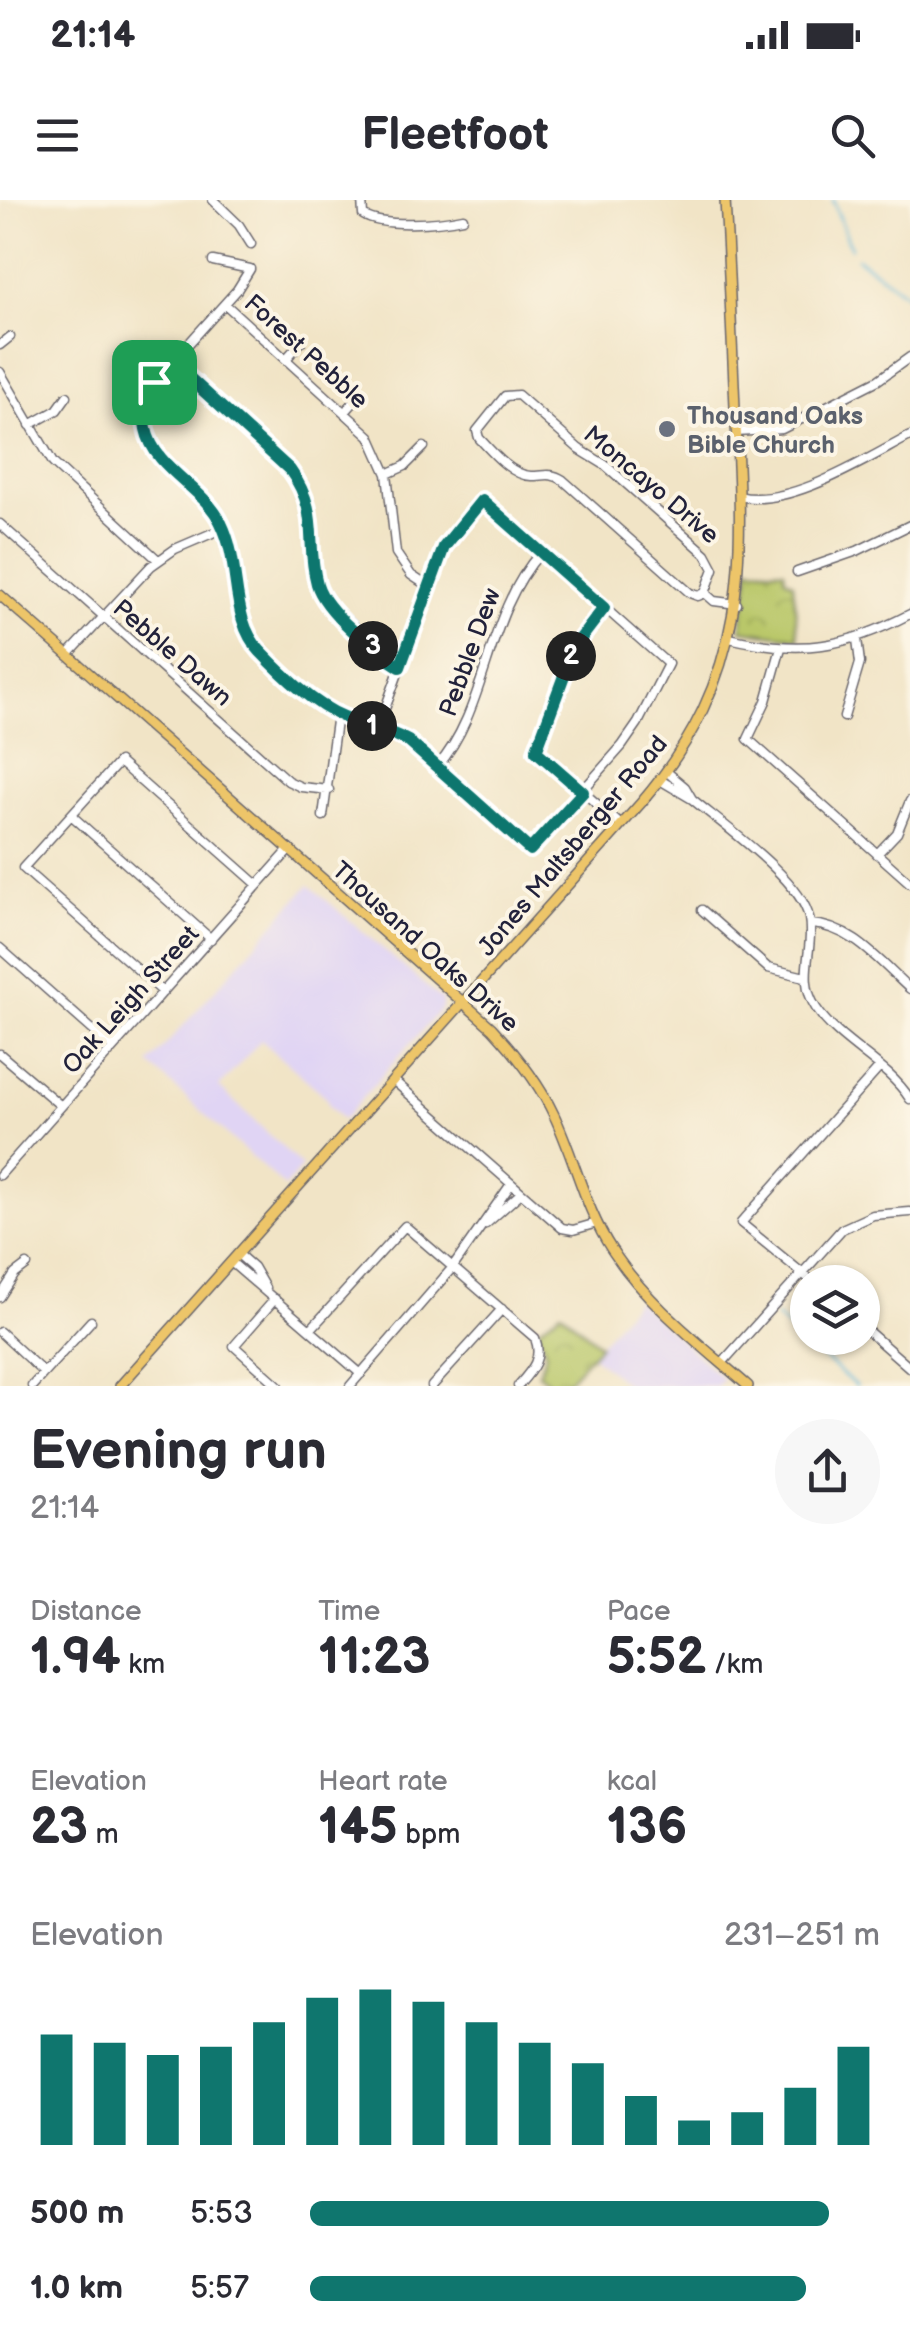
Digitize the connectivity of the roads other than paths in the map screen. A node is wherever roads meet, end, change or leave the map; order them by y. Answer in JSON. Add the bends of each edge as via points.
{"nodes":[{"id":1,"x":213,"y":200,"type":"edge"},
{"id":2,"x":362,"y":200,"type":"edge"},
{"id":3,"x":725,"y":200,"type":"edge"},
{"id":4,"x":463,"y":218,"type":"dead end"},
{"id":5,"x":252,"y":244,"type":"dead end"},
{"id":6,"x":213,"y":262,"type":"dead end"},
{"id":7,"x":225,"y":304,"type":"junction"},
{"id":8,"x":10,"y":337,"type":"dead end"},
{"id":9,"x":302,"y":341,"type":"dead end"},
{"id":10,"x":0,"y":345,"type":"edge"},
{"id":11,"x":910,"y":357,"type":"edge"},
{"id":12,"x":286,"y":359,"type":"junction"},
{"id":13,"x":172,"y":362,"type":"junction"},
{"id":14,"x":0,"y":372,"type":"edge"},
{"id":15,"x":362,"y":394,"type":"dead end"},
{"id":16,"x":67,"y":396,"type":"dead end"},
{"id":17,"x":345,"y":412,"type":"junction"},
{"id":18,"x":761,"y":419,"type":"junction"},
{"id":19,"x":736,"y":420,"type":"junction"},
{"id":20,"x":796,"y":421,"type":"junction"},
{"id":21,"x":30,"y":425,"type":"junction"},
{"id":22,"x":762,"y":430,"type":"junction"},
{"id":23,"x":737,"y":432,"type":"junction"},
{"id":24,"x":910,"y":436,"type":"edge"},
{"id":25,"x":424,"y":447,"type":"dead end"},
{"id":26,"x":387,"y":474,"type":"junction"},
{"id":27,"x":739,"y":496,"type":"junction"},
{"id":28,"x":0,"y":524,"type":"edge"},
{"id":29,"x":910,"y":525,"type":"edge"},
{"id":30,"x":224,"y":528,"type":"junction"},
{"id":31,"x":541,"y":552,"type":"junction"},
{"id":32,"x":158,"y":560,"type":"junction"},
{"id":33,"x":797,"y":572,"type":"dead end"},
{"id":34,"x":429,"y":587,"type":"junction"},
{"id":35,"x":0,"y":594,"type":"edge"},
{"id":36,"x":705,"y":594,"type":"junction"},
{"id":37,"x":736,"y":604,"type":"junction"},
{"id":38,"x":604,"y":608,"type":"junction"},
{"id":39,"x":910,"y":614,"type":"edge"},
{"id":40,"x":103,"y":618,"type":"junction"},
{"id":41,"x":729,"y":638,"type":"junction"},
{"id":42,"x":857,"y":638,"type":"junction"},
{"id":43,"x":781,"y":648,"type":"junction"},
{"id":44,"x":68,"y":655,"type":"junction"},
{"id":45,"x":400,"y":667,"type":"junction"},
{"id":46,"x":337,"y":714,"type":"junction"},
{"id":47,"x":844,"y":717,"type":"dead end"},
{"id":48,"x":378,"y":728,"type":"junction"},
{"id":49,"x":437,"y":767,"type":"junction"},
{"id":50,"x":663,"y":776,"type":"junction"},
{"id":51,"x":329,"y":790,"type":"junction"},
{"id":52,"x":583,"y":792,"type":"junction"},
{"id":53,"x":910,"y":801,"type":"edge"},
{"id":54,"x":70,"y":814,"type":"junction"},
{"id":55,"x":323,"y":816,"type":"dead end"},
{"id":56,"x":621,"y":825,"type":"junction"},
{"id":57,"x":290,"y":850,"type":"junction"},
{"id":58,"x":877,"y":854,"type":"junction"},
{"id":59,"x":910,"y":882,"type":"edge"},
{"id":60,"x":258,"y":885,"type":"junction"},
{"id":61,"x":702,"y":910,"type":"dead end"},
{"id":62,"x":810,"y":924,"type":"junction"},
{"id":63,"x":211,"y":938,"type":"junction"},
{"id":64,"x":0,"y":948,"type":"edge"},
{"id":65,"x":805,"y":976,"type":"junction"},
{"id":66,"x":910,"y":988,"type":"edge"},
{"id":67,"x":163,"y":992,"type":"junction"},
{"id":68,"x":463,"y":1002,"type":"junction"},
{"id":69,"x":113,"y":1048,"type":"junction"},
{"id":70,"x":0,"y":1054,"type":"edge"},
{"id":71,"x":880,"y":1067,"type":"junction"},
{"id":72,"x":393,"y":1080,"type":"junction"},
{"id":73,"x":910,"y":1098,"type":"edge"},
{"id":74,"x":60,"y":1106,"type":"junction"},
{"id":75,"x":0,"y":1158,"type":"edge"},
{"id":76,"x":9,"y":1165,"type":"junction"},
{"id":77,"x":0,"y":1175,"type":"edge"},
{"id":78,"x":511,"y":1184,"type":"junction"},
{"id":79,"x":521,"y":1193,"type":"junction"},
{"id":80,"x":910,"y":1212,"type":"edge"},
{"id":81,"x":597,"y":1223,"type":"junction"},
{"id":82,"x":486,"y":1224,"type":"junction"},
{"id":83,"x":234,"y":1258,"type":"junction"},
{"id":84,"x":27,"y":1265,"type":"dead end"},
{"id":85,"x":791,"y":1265,"type":"edge"},
{"id":86,"x":807,"y":1265,"type":"edge"},
{"id":87,"x":453,"y":1267,"type":"junction"},
{"id":88,"x":790,"y":1285,"type":"edge"},
{"id":89,"x":0,"y":1297,"type":"edge"},
{"id":90,"x":275,"y":1299,"type":"junction"},
{"id":91,"x":502,"y":1309,"type":"junction"},
{"id":92,"x":91,"y":1321,"type":"dead end"},
{"id":93,"x":310,"y":1330,"type":"junction"},
{"id":94,"x":0,"y":1332,"type":"edge"},
{"id":95,"x":880,"y":1342,"type":"edge"},
{"id":96,"x":722,"y":1363,"type":"junction"},
{"id":97,"x":910,"y":1368,"type":"edge"},
{"id":98,"x":44,"y":1373,"type":"junction"},
{"id":99,"x":360,"y":1374,"type":"junction"},
{"id":100,"x":32,"y":1386,"type":"edge"},
{"id":101,"x":120,"y":1386,"type":"edge"},
{"id":102,"x":279,"y":1386,"type":"edge"},
{"id":103,"x":350,"y":1386,"type":"edge"},
{"id":104,"x":432,"y":1386,"type":"edge"},
{"id":105,"x":518,"y":1386,"type":"edge"},
{"id":106,"x":748,"y":1386,"type":"edge"}],
"edges":[{"from":1,"to":5,"type":"street"},
{"from":2,"to":4,"type":"street","via":[[363,215],[372,220]]},
{"from":3,"to":19,"type":"main road","name":"Jones Maltsberger Road"},
{"from":6,"to":7,"type":"street","via":[[250,269]]},
{"from":7,"to":12,"type":"street","name":"Forest Pebble"},
{"from":7,"to":13,"type":"street"},
{"from":8,"to":10,"type":"street"},
{"from":9,"to":12,"type":"street"},
{"from":11,"to":20,"type":"street"},
{"from":12,"to":17,"type":"street","name":"Forest Pebble"},
{"from":13,"to":30,"type":"street","via":[[148,393],[147,434]]},
{"from":13,"to":45,"type":"street","via":[[290,470],[310,508],[320,594]]},
{"from":14,"to":21,"type":"street"},
{"from":15,"to":17,"type":"street"},
{"from":16,"to":21,"type":"street"},
{"from":17,"to":26,"type":"street","name":"Forest Pebble","via":[[370,436]]},
{"from":18,"to":19,"type":"street"},
{"from":18,"to":20,"type":"street"},
{"from":18,"to":22,"type":"street"},
{"from":19,"to":23,"type":"main road","name":"Jones Maltsberger Road"},
{"from":20,"to":22,"type":"street"},
{"from":21,"to":32,"type":"street","via":[[53,464]]},
{"from":22,"to":23,"type":"street"},
{"from":23,"to":27,"type":"main road","name":"Jones Maltsberger Road"},
{"from":24,"to":27,"type":"street","via":[[818,481],[765,499]]},
{"from":25,"to":26,"type":"street"},
{"from":26,"to":34,"type":"street","name":"Forest Pebble","via":[[396,553]]},
{"from":27,"to":37,"type":"main road","name":"Jones Maltsberger Road"},
{"from":28,"to":40,"type":"street","name":"Pebble Dawn"},
{"from":29,"to":33,"type":"street"},
{"from":30,"to":32,"type":"street"},
{"from":30,"to":46,"type":"street","via":[[251,640]]},
{"from":31,"to":34,"type":"street","via":[[482,500],[446,542]]},
{"from":31,"to":38,"type":"street"},
{"from":31,"to":49,"type":"street","name":"Pebble Dew","via":[[510,594],[458,737]]},
{"from":32,"to":40,"type":"street"},
{"from":34,"to":45,"type":"street"},
{"from":35,"to":44,"type":"main road","name":"Thousand Oaks Drive"},
{"from":36,"to":36,"type":"street","name":"Moncayo Drive","via":[[690,593],[562,480],[515,470],[481,441],[476,431],[505,396],[518,395],[706,554],[714,569]]},
{"from":36,"to":37,"type":"street"},
{"from":37,"to":41,"type":"main road","name":"Jones Maltsberger Road"},
{"from":38,"to":52,"type":"street","via":[[575,646],[536,751]]},
{"from":38,"to":52,"type":"street","via":[[668,664],[638,724]]},
{"from":39,"to":42,"type":"street"},
{"from":40,"to":44,"type":"street"},
{"from":40,"to":51,"type":"street","name":"Pebble Dawn","via":[[288,781]]},
{"from":41,"to":43,"type":"street"},
{"from":41,"to":50,"type":"main road","name":"Jones Maltsberger Road","via":[[704,710]]},
{"from":42,"to":43,"type":"street"},
{"from":42,"to":47,"type":"street","via":[[860,663]]},
{"from":43,"to":58,"type":"street","via":[[748,739]]},
{"from":44,"to":57,"type":"main road","name":"Thousand Oaks Drive"},
{"from":45,"to":48,"type":"street"},
{"from":46,"to":48,"type":"street"},
{"from":46,"to":51,"type":"street"},
{"from":48,"to":49,"type":"street","via":[[408,741]]},
{"from":49,"to":52,"type":"street","via":[[530,850]]},
{"from":50,"to":56,"type":"main road","name":"Jones Maltsberger Road"},
{"from":50,"to":62,"type":"street","via":[[794,886]]},
{"from":51,"to":55,"type":"street"},
{"from":52,"to":56,"type":"street"},
{"from":53,"to":58,"type":"street","via":[[897,832]]},
{"from":54,"to":60,"type":"street","via":[[119,762]]},
{"from":54,"to":63,"type":"street"},
{"from":54,"to":67,"type":"street","via":[[23,868]]},
{"from":56,"to":68,"type":"main road","name":"Jones Maltsberger Road"},
{"from":57,"to":60,"type":"street","name":"Oak Leigh Street"},
{"from":57,"to":68,"type":"main road","name":"Thousand Oaks Drive"},
{"from":58,"to":59,"type":"street"},
{"from":60,"to":63,"type":"street","name":"Oak Leigh Street"},
{"from":61,"to":65,"type":"street","via":[[768,968]]},
{"from":62,"to":65,"type":"street"},
{"from":62,"to":66,"type":"street","via":[[850,936]]},
{"from":63,"to":67,"type":"street","name":"Oak Leigh Street"},
{"from":64,"to":69,"type":"street"},
{"from":65,"to":71,"type":"street","via":[[819,1012]]},
{"from":67,"to":69,"type":"street","name":"Oak Leigh Street"},
{"from":68,"to":72,"type":"main road","name":"Jones Maltsberger Road"},
{"from":68,"to":81,"type":"main road","name":"Thousand Oaks Drive","via":[[508,1045],[544,1096]]},
{"from":69,"to":74,"type":"street","name":"Oak Leigh Street"},
{"from":70,"to":74,"type":"street"},
{"from":71,"to":73,"type":"street"},
{"from":71,"to":85,"type":"street","via":[[742,1223]]},
{"from":72,"to":78,"type":"street"},
{"from":72,"to":83,"type":"main road","name":"Jones Maltsberger Road"},
{"from":74,"to":76,"type":"street","name":"Oak Leigh Street"},
{"from":75,"to":76,"type":"street"},
{"from":76,"to":77,"type":"street","name":"Oak Leigh Street"},
{"from":78,"to":79,"type":"street"},
{"from":78,"to":82,"type":"street"},
{"from":79,"to":81,"type":"street","via":[[562,1228]]},
{"from":79,"to":82,"type":"street"},
{"from":80,"to":86,"type":"street","via":[[873,1214],[849,1224]]},
{"from":81,"to":96,"type":"main road","name":"Thousand Oaks Drive","via":[[641,1288]]},
{"from":82,"to":87,"type":"street"},
{"from":83,"to":90,"type":"street"},
{"from":83,"to":101,"type":"main road","name":"Jones Maltsberger Road"},
{"from":84,"to":89,"type":"street"},
{"from":87,"to":91,"type":"street"},
{"from":87,"to":93,"type":"street","via":[[406,1226]]},
{"from":87,"to":99,"type":"street"},
{"from":88,"to":96,"type":"street"},
{"from":90,"to":93,"type":"street"},
{"from":90,"to":102,"type":"street","via":[[234,1346]]},
{"from":91,"to":104,"type":"street"},
{"from":91,"to":105,"type":"street","via":[[535,1338],[539,1351]]},
{"from":92,"to":98,"type":"street"},
{"from":93,"to":99,"type":"street"},
{"from":94,"to":98,"type":"street"},
{"from":95,"to":97,"type":"street"},
{"from":96,"to":106,"type":"main road","name":"Thousand Oaks Drive"},
{"from":98,"to":100,"type":"street"},
{"from":99,"to":103,"type":"street"}]}
